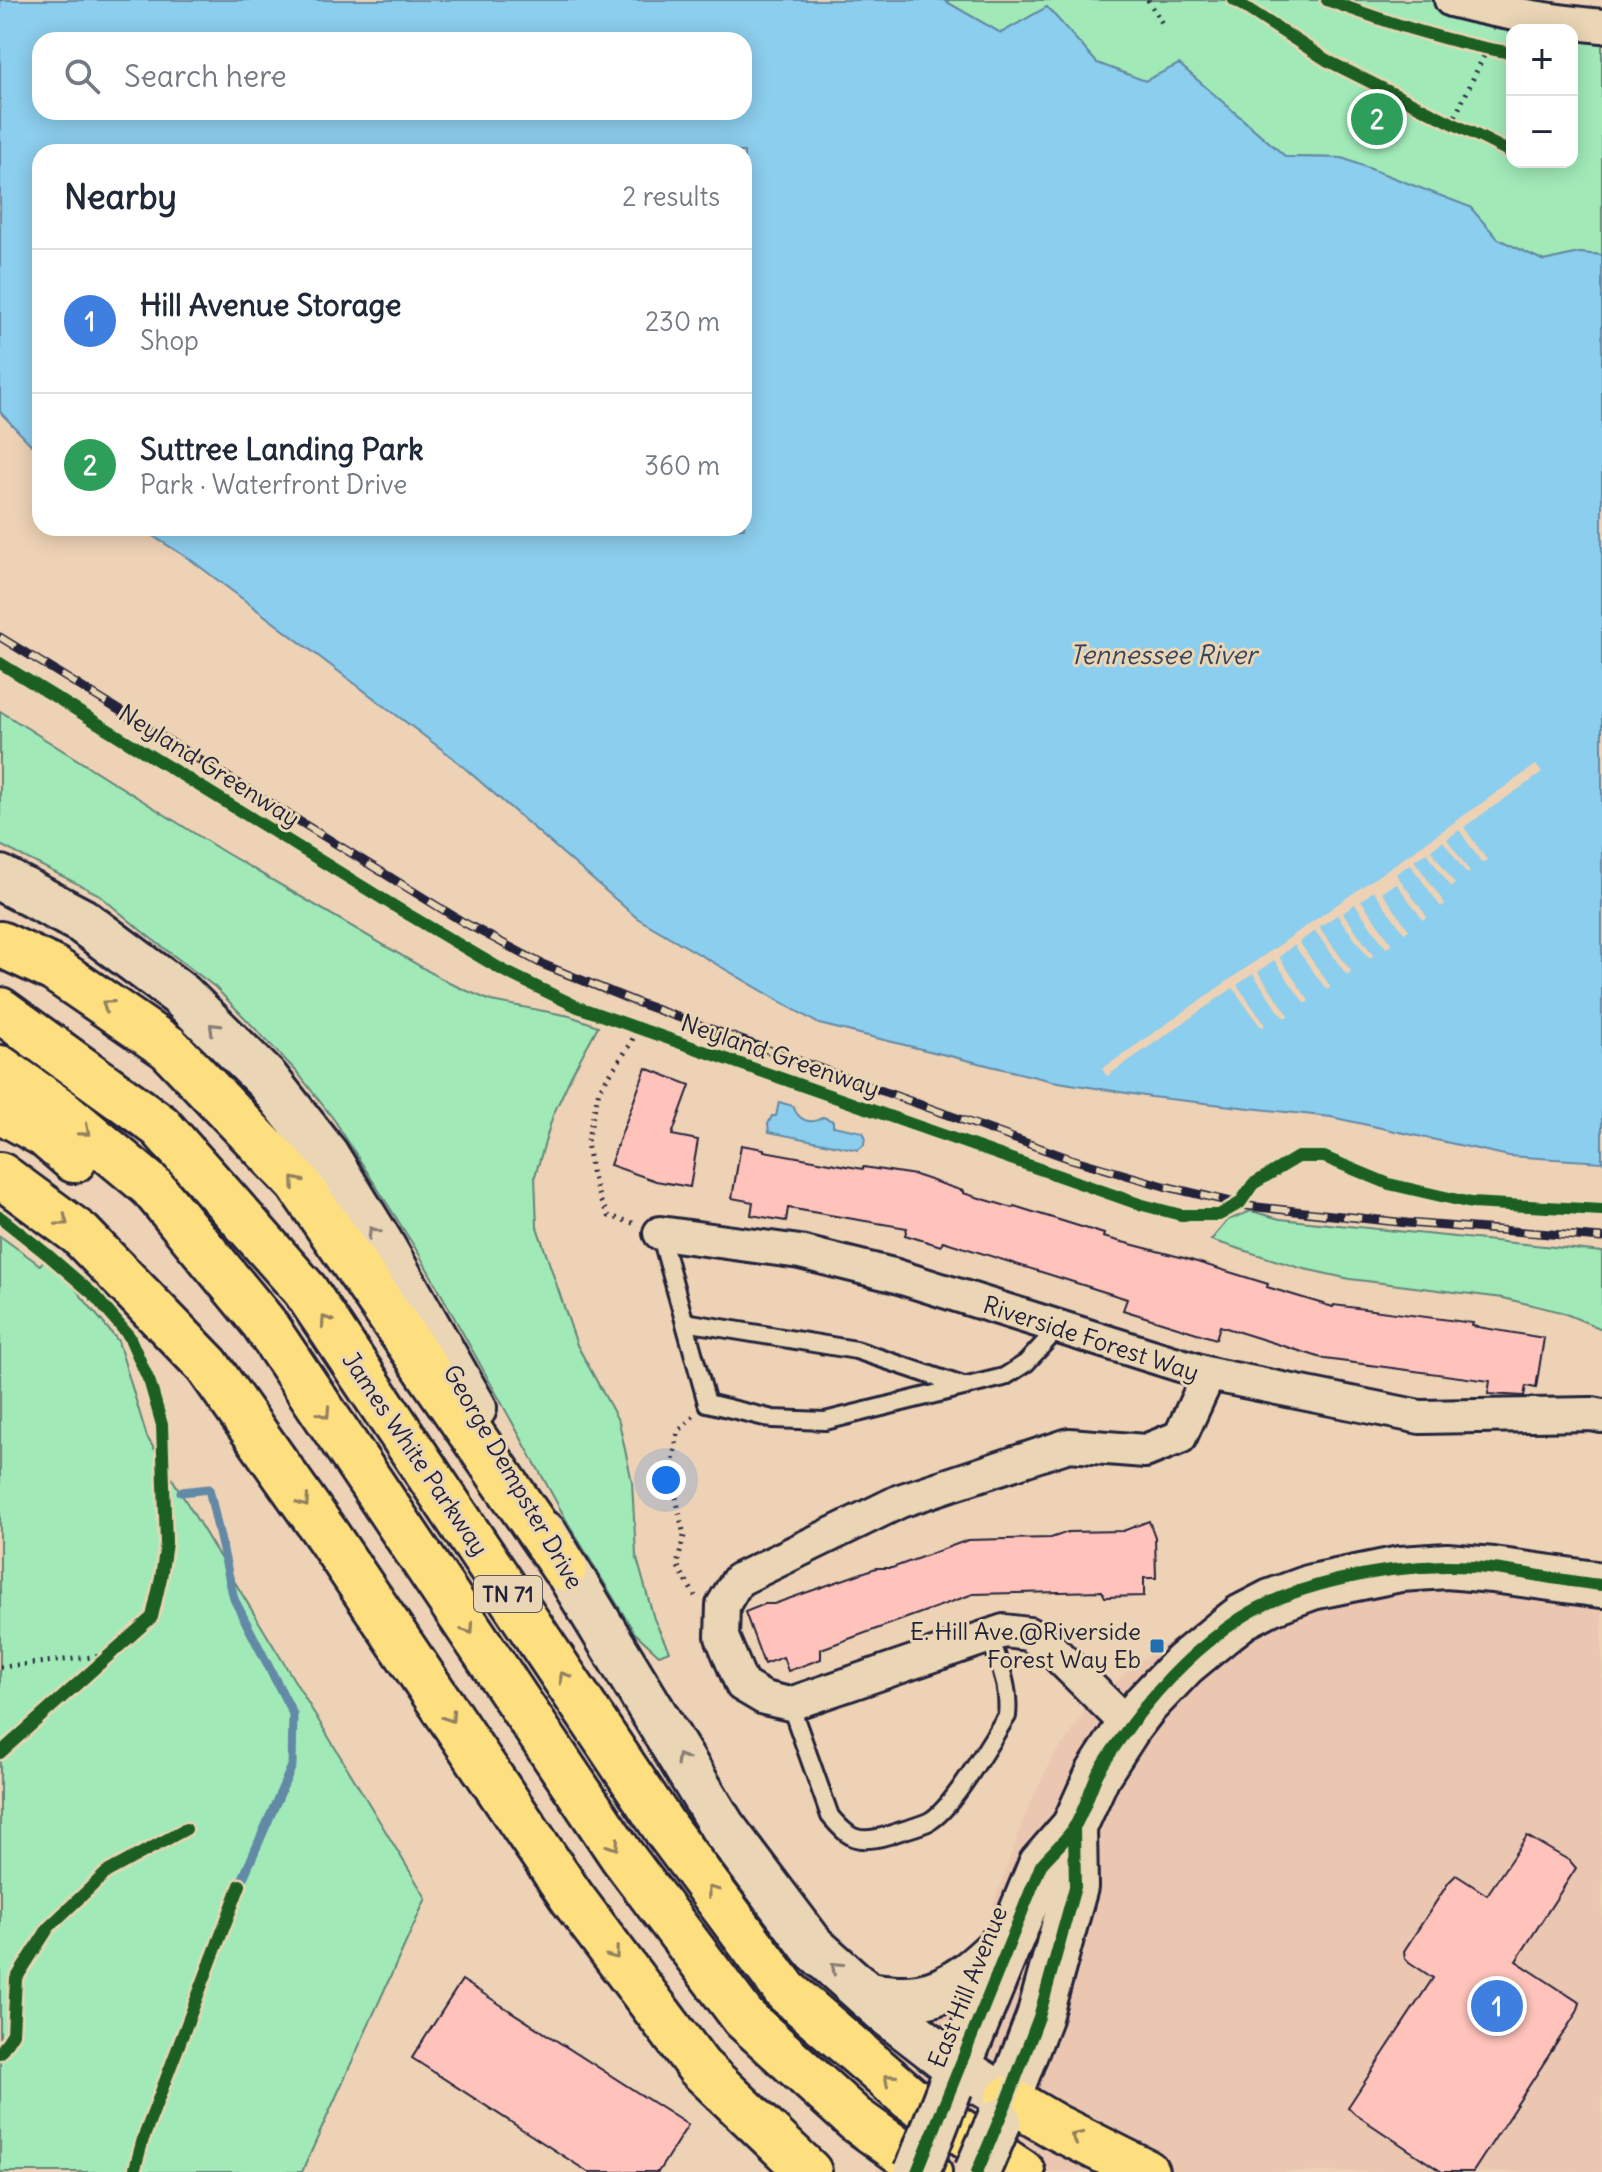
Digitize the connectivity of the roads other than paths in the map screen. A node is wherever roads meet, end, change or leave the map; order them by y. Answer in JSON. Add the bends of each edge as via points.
{"nodes":[{"id":1,"x":1451,"y":0,"type":"edge"},
{"id":2,"x":1602,"y":26,"type":"edge"},
{"id":3,"x":0,"y":878,"type":"edge"},
{"id":4,"x":0,"y":944,"type":"edge"},
{"id":5,"x":0,"y":1010,"type":"edge"},
{"id":6,"x":0,"y":1068,"type":"edge"},
{"id":7,"x":0,"y":1110,"type":"edge"},
{"id":8,"x":0,"y":1175,"type":"edge"},
{"id":9,"x":660,"y":1233,"type":"joint"},
{"id":10,"x":263,"y":1322,"type":"junction"},
{"id":11,"x":685,"y":1322,"type":"junction"},
{"id":12,"x":1059,"y":1327,"type":"junction"},
{"id":13,"x":1209,"y":1374,"type":"junction"},
{"id":14,"x":965,"y":1386,"type":"junction"},
{"id":15,"x":1602,"y":1416,"type":"edge"},
{"id":16,"x":564,"y":1568,"type":"junction"},
{"id":17,"x":1602,"y":1585,"type":"edge"},
{"id":18,"x":989,"y":1636,"type":"junction"},
{"id":19,"x":790,"y":1704,"type":"junction"},
{"id":20,"x":1129,"y":1726,"type":"junction"},
{"id":21,"x":1074,"y":1827,"type":"junction"},
{"id":22,"x":1012,"y":1936,"type":"junction"},
{"id":23,"x":867,"y":1995,"type":"junction"},
{"id":24,"x":954,"y":2078,"type":"junction"},
{"id":25,"x":1004,"y":2110,"type":"junction"},
{"id":26,"x":809,"y":2172,"type":"edge"},
{"id":27,"x":917,"y":2172,"type":"edge"},
{"id":28,"x":929,"y":2172,"type":"edge"},
{"id":29,"x":977,"y":2172,"type":"edge"},
{"id":30,"x":1022,"y":2172,"type":"edge"},
{"id":31,"x":1146,"y":2172,"type":"edge"}],
"edges":[{"from":1,"to":2,"type":"street"},
{"from":16,"to":3,"type":"main road","name":"George Dempster Drive","one_way":true,"via":[[381,1244],[326,1155],[267,1080],[181,995],[82,921]]},
{"from":16,"to":4,"type":"highway","one_way":true,"via":[[298,1183],[169,1048],[54,969]]},
{"from":30,"to":5,"type":"highway","name":"James White Parkway","number":"TN 71","one_way":true,"via":[[910,2098],[786,1991],[667,1831],[305,1290],[160,1126]]},
{"from":6,"to":10,"type":"highway","number":"TN 71","one_way":true,"via":[[151,1186]]},
{"from":7,"to":10,"type":"highway","via":[[45,1135]]},
{"from":8,"to":26,"type":"highway","one_way":true,"via":[[80,1234],[207,1365],[573,1899],[699,2067]]},
{"from":9,"to":11,"type":"lane"},
{"from":9,"to":12,"type":"street","name":"Riverside Forest Way","via":[[800,1252]]},
{"from":10,"to":28,"type":"highway","number":"TN 71","one_way":true,"via":[[622,1856],[744,2018],[855,2119]]},
{"from":11,"to":14,"type":"lane","via":[[856,1350]]},
{"from":11,"to":14,"type":"lane","via":[[707,1403],[773,1419],[825,1421]]},
{"from":12,"to":13,"type":"street","name":"Riverside Forest Way"},
{"from":12,"to":14,"type":"lane","via":[[1026,1363],[1004,1377]]},
{"from":13,"to":15,"type":"street","via":[[1420,1417]]},
{"from":13,"to":19,"type":"street","name":"Riverside Forest Way","via":[[1180,1437],[1145,1451],[1069,1445],[900,1501],[738,1580],[723,1605],[722,1637],[742,1685]]},
{"from":23,"to":16,"type":"main road","name":"George Dempster Drive","one_way":true,"via":[[813,1947],[722,1826]]},
{"from":17,"to":20,"type":"main road","name":"East Hill Avenue","via":[[1447,1566],[1400,1569],[1312,1587],[1242,1617],[1184,1664]]},
{"from":18,"to":19,"type":"street"},
{"from":18,"to":19,"type":"lane","via":[[1005,1679],[1007,1716],[948,1806],[927,1822],[868,1841],[851,1837],[838,1826]]},
{"from":18,"to":20,"type":"street","via":[[1004,1631],[1029,1634]]},
{"from":20,"to":21,"type":"main road","name":"East Hill Avenue","via":[[1098,1774]]},
{"from":21,"to":22,"type":"main road","name":"East Hill Avenue","via":[[1041,1865]]},
{"from":21,"to":25,"type":"main road","name":"East Hill Avenue","via":[[1075,1887],[1039,2017]]},
{"from":22,"to":23,"type":"main road","via":[[951,1985],[921,1997]]},
{"from":22,"to":24,"type":"main road","name":"East Hill Avenue"},
{"from":23,"to":24,"type":"main road","name":"George Dempster Drive"},
{"from":24,"to":25,"type":"main road","name":"George Dempster Drive"},
{"from":24,"to":27,"type":"main road","name":"East Hill Avenue","bridge":true},
{"from":25,"to":29,"type":"main road","name":"East Hill Avenue","bridge":true},
{"from":31,"to":25,"type":"highway","one_way":true,"via":[[1056,2127]]}]}
